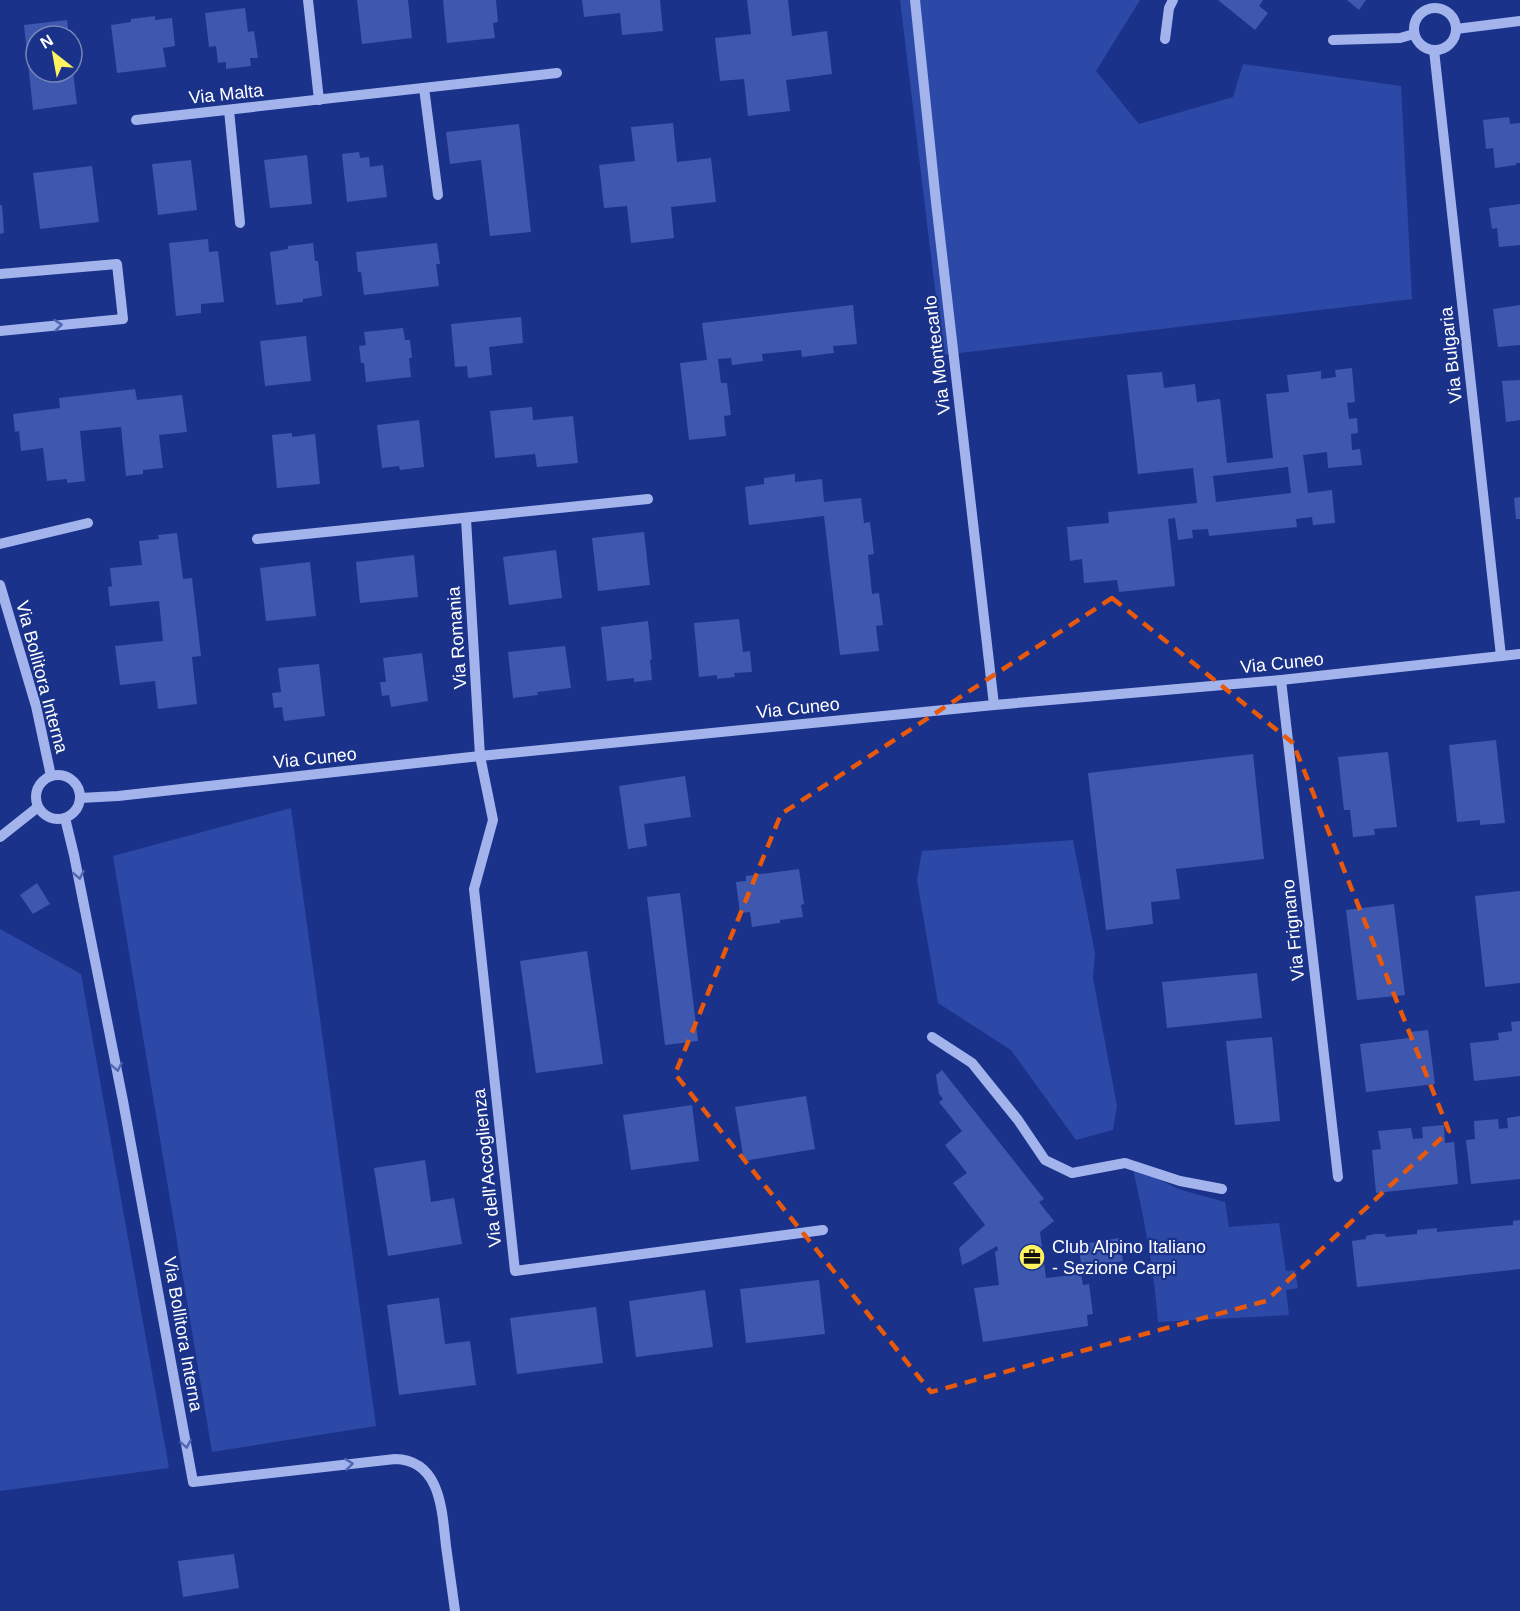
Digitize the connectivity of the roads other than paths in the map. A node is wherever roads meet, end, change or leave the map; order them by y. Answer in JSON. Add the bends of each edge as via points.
{"nodes":[{"id":1,"x":308,"y":0,"type":"edge"},
{"id":2,"x":915,"y":0,"type":"edge"},
{"id":3,"x":1173,"y":0,"type":"edge"},
{"id":4,"x":1435,"y":4,"type":"edge"},
{"id":5,"x":1520,"y":21,"type":"edge"},
{"id":6,"x":1456,"y":29,"type":"junction"},
{"id":7,"x":1414,"y":33,"type":"junction"},
{"id":8,"x":1165,"y":39,"type":"dead end"},
{"id":9,"x":1334,"y":40,"type":"dead end"},
{"id":10,"x":1434,"y":50,"type":"junction"},
{"id":11,"x":557,"y":73,"type":"dead end"},
{"id":12,"x":424,"y":88,"type":"junction"},
{"id":13,"x":319,"y":100,"type":"junction"},
{"id":14,"x":229,"y":110,"type":"junction"},
{"id":15,"x":136,"y":120,"type":"dead end"},
{"id":16,"x":438,"y":195,"type":"dead end"},
{"id":17,"x":240,"y":223,"type":"dead end"},
{"id":18,"x":0,"y":274,"type":"edge"},
{"id":19,"x":0,"y":331,"type":"edge"},
{"id":20,"x":648,"y":499,"type":"dead end"},
{"id":21,"x":466,"y":519,"type":"junction"},
{"id":22,"x":88,"y":523,"type":"dead end"},
{"id":23,"x":257,"y":539,"type":"dead end"},
{"id":24,"x":0,"y":544,"type":"edge"},
{"id":25,"x":0,"y":585,"type":"edge"},
{"id":26,"x":1520,"y":654,"type":"edge"},
{"id":27,"x":1501,"y":656,"type":"junction"},
{"id":28,"x":1281,"y":680,"type":"junction"},
{"id":29,"x":994,"y":705,"type":"junction"},
{"id":30,"x":480,"y":756,"type":"junction"},
{"id":31,"x":51,"y":776,"type":"junction"},
{"id":32,"x":80,"y":798,"type":"junction"},
{"id":33,"x":38,"y":807,"type":"junction"},
{"id":34,"x":65,"y":818,"type":"junction"},
{"id":35,"x":0,"y":837,"type":"edge"},
{"id":36,"x":932,"y":1037,"type":"dead end"},
{"id":37,"x":1338,"y":1177,"type":"dead end"},
{"id":38,"x":1222,"y":1189,"type":"dead end"},
{"id":39,"x":823,"y":1230,"type":"dead end"},
{"id":40,"x":455,"y":1611,"type":"edge"}],
"edges":[{"from":1,"to":13,"type":"street"},
{"from":2,"to":29,"type":"street","name":"Via Montecarlo"},
{"from":3,"to":8,"type":"street"},
{"from":4,"to":6,"type":"street","via":[[1447,12]]},
{"from":4,"to":7,"type":"street","via":[[1420,13]]},
{"from":5,"to":6,"type":"street"},
{"from":6,"to":10,"type":"street","via":[[1452,42]]},
{"from":7,"to":9,"type":"street","via":[[1400,38]]},
{"from":7,"to":10,"type":"street","via":[[1422,46]]},
{"from":10,"to":27,"type":"street","name":"Via Bulgaria"},
{"from":11,"to":12,"type":"street","name":"Via Malta"},
{"from":12,"to":13,"type":"street","name":"Via Malta"},
{"from":12,"to":16,"type":"street"},
{"from":13,"to":14,"type":"street","name":"Via Malta"},
{"from":14,"to":15,"type":"street","name":"Via Malta"},
{"from":14,"to":17,"type":"street"},
{"from":19,"to":18,"type":"street","one_way":true,"via":[[123,319],[117,264]]},
{"from":20,"to":21,"type":"street"},
{"from":21,"to":23,"type":"street"},
{"from":21,"to":30,"type":"street","name":"Via Romania"},
{"from":22,"to":24,"type":"street"},
{"from":25,"to":31,"type":"street","name":"Via Bollitora Interna","via":[[34,695]]},
{"from":26,"to":27,"type":"street","name":"Via Cuneo"},
{"from":27,"to":28,"type":"street","name":"Via Cuneo"},
{"from":28,"to":29,"type":"street","name":"Via Cuneo"},
{"from":28,"to":37,"type":"street","name":"Via Frignano"},
{"from":29,"to":30,"type":"street","name":"Via Cuneo"},
{"from":30,"to":32,"type":"street","name":"Via Cuneo"},
{"from":30,"to":39,"type":"street","name":"Via dell'Accoglienza","via":[[494,820],[474,889],[515,1271]]},
{"from":31,"to":32,"type":"street","via":[[69,778]]},
{"from":31,"to":33,"type":"street","via":[[38,789]]},
{"from":32,"to":34,"type":"street","via":[[74,813]]},
{"from":33,"to":34,"type":"street","via":[[52,819]]},
{"from":33,"to":35,"type":"street"},
{"from":34,"to":40,"type":"street","name":"Via Bollitora Interna","one_way":true,"via":[[125,1111],[193,1482],[395,1459],[414,1462],[423,1468],[440,1497]]},
{"from":36,"to":38,"type":"street","via":[[972,1063],[1046,1160],[1072,1173],[1125,1162],[1180,1181]]}]}
